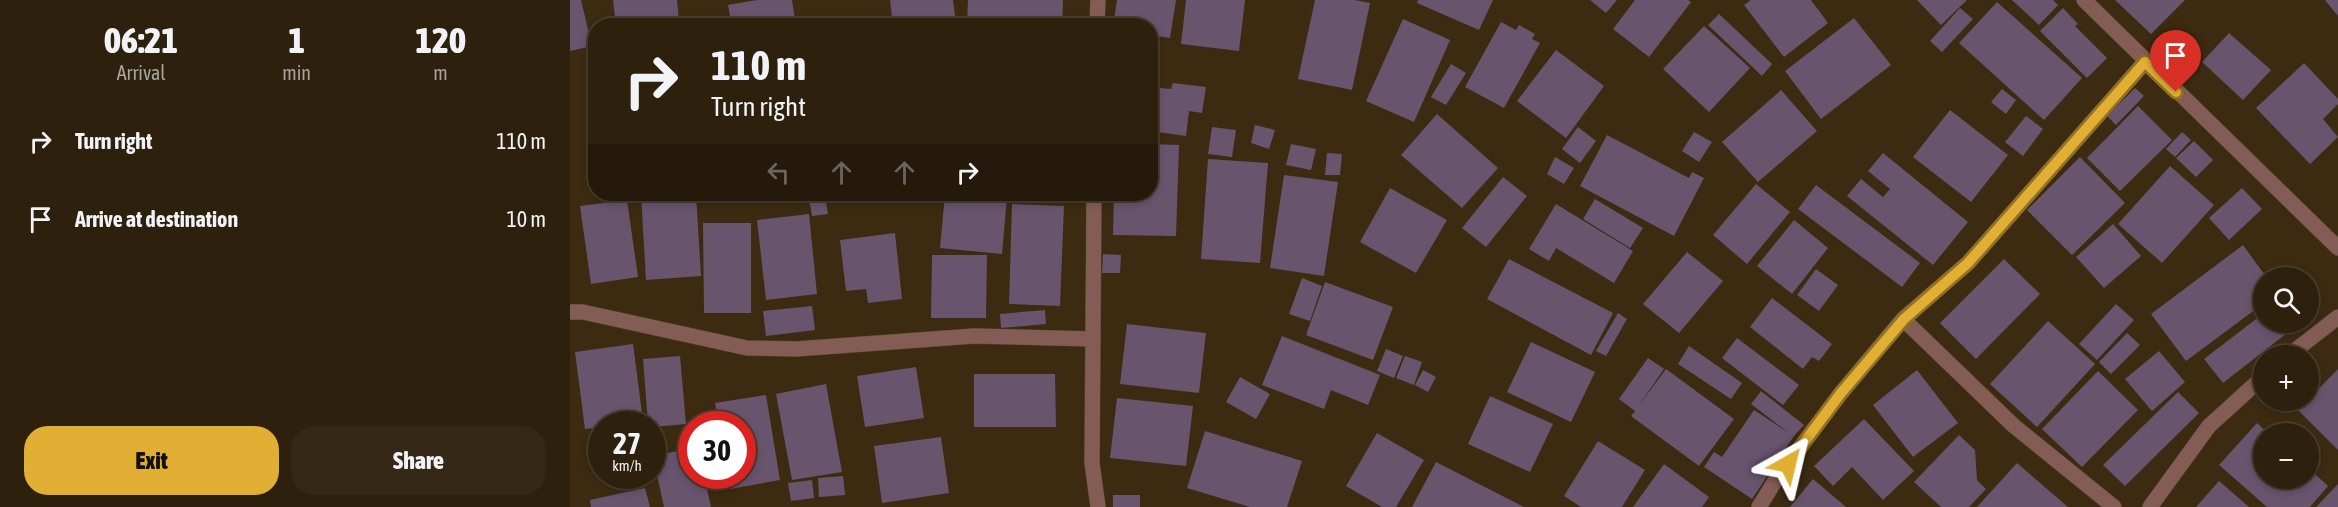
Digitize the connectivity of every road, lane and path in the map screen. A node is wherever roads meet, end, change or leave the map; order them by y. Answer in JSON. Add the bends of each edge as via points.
{"nodes":[{"id":1,"x":1098,"y":0,"type":"edge"},
{"id":2,"x":2084,"y":0,"type":"edge"},
{"id":3,"x":1097,"y":18,"type":"edge"},
{"id":4,"x":2145,"y":62,"type":"junction"},
{"id":5,"x":1094,"y":201,"type":"edge"},
{"id":6,"x":2338,"y":248,"type":"edge"},
{"id":7,"x":570,"y":312,"type":"edge"},
{"id":8,"x":2338,"y":317,"type":"edge"},
{"id":9,"x":1904,"y":319,"type":"junction"},
{"id":10,"x":1092,"y":339,"type":"junction"},
{"id":11,"x":2302,"y":345,"type":"edge"},
{"id":12,"x":2253,"y":386,"type":"edge"},
{"id":13,"x":1098,"y":507,"type":"edge"},
{"id":14,"x":1759,"y":507,"type":"edge"},
{"id":15,"x":2114,"y":507,"type":"edge"},
{"id":16,"x":2151,"y":507,"type":"edge"}],
"edges":[{"from":1,"to":3,"type":"street"},
{"from":2,"to":4,"type":"street"},
{"from":4,"to":6,"type":"street"},
{"from":4,"to":9,"type":"street","via":[[1968,263]]},
{"from":5,"to":10,"type":"street"},
{"from":7,"to":10,"type":"street","via":[[747,348],[796,350],[974,336]]},
{"from":8,"to":11,"type":"street"},
{"from":9,"to":14,"type":"street","via":[[1841,393]]},
{"from":9,"to":15,"type":"street","via":[[2014,426]]},
{"from":10,"to":13,"type":"street","via":[[1092,463]]},
{"from":12,"to":16,"type":"street","via":[[2209,426]]}]}
